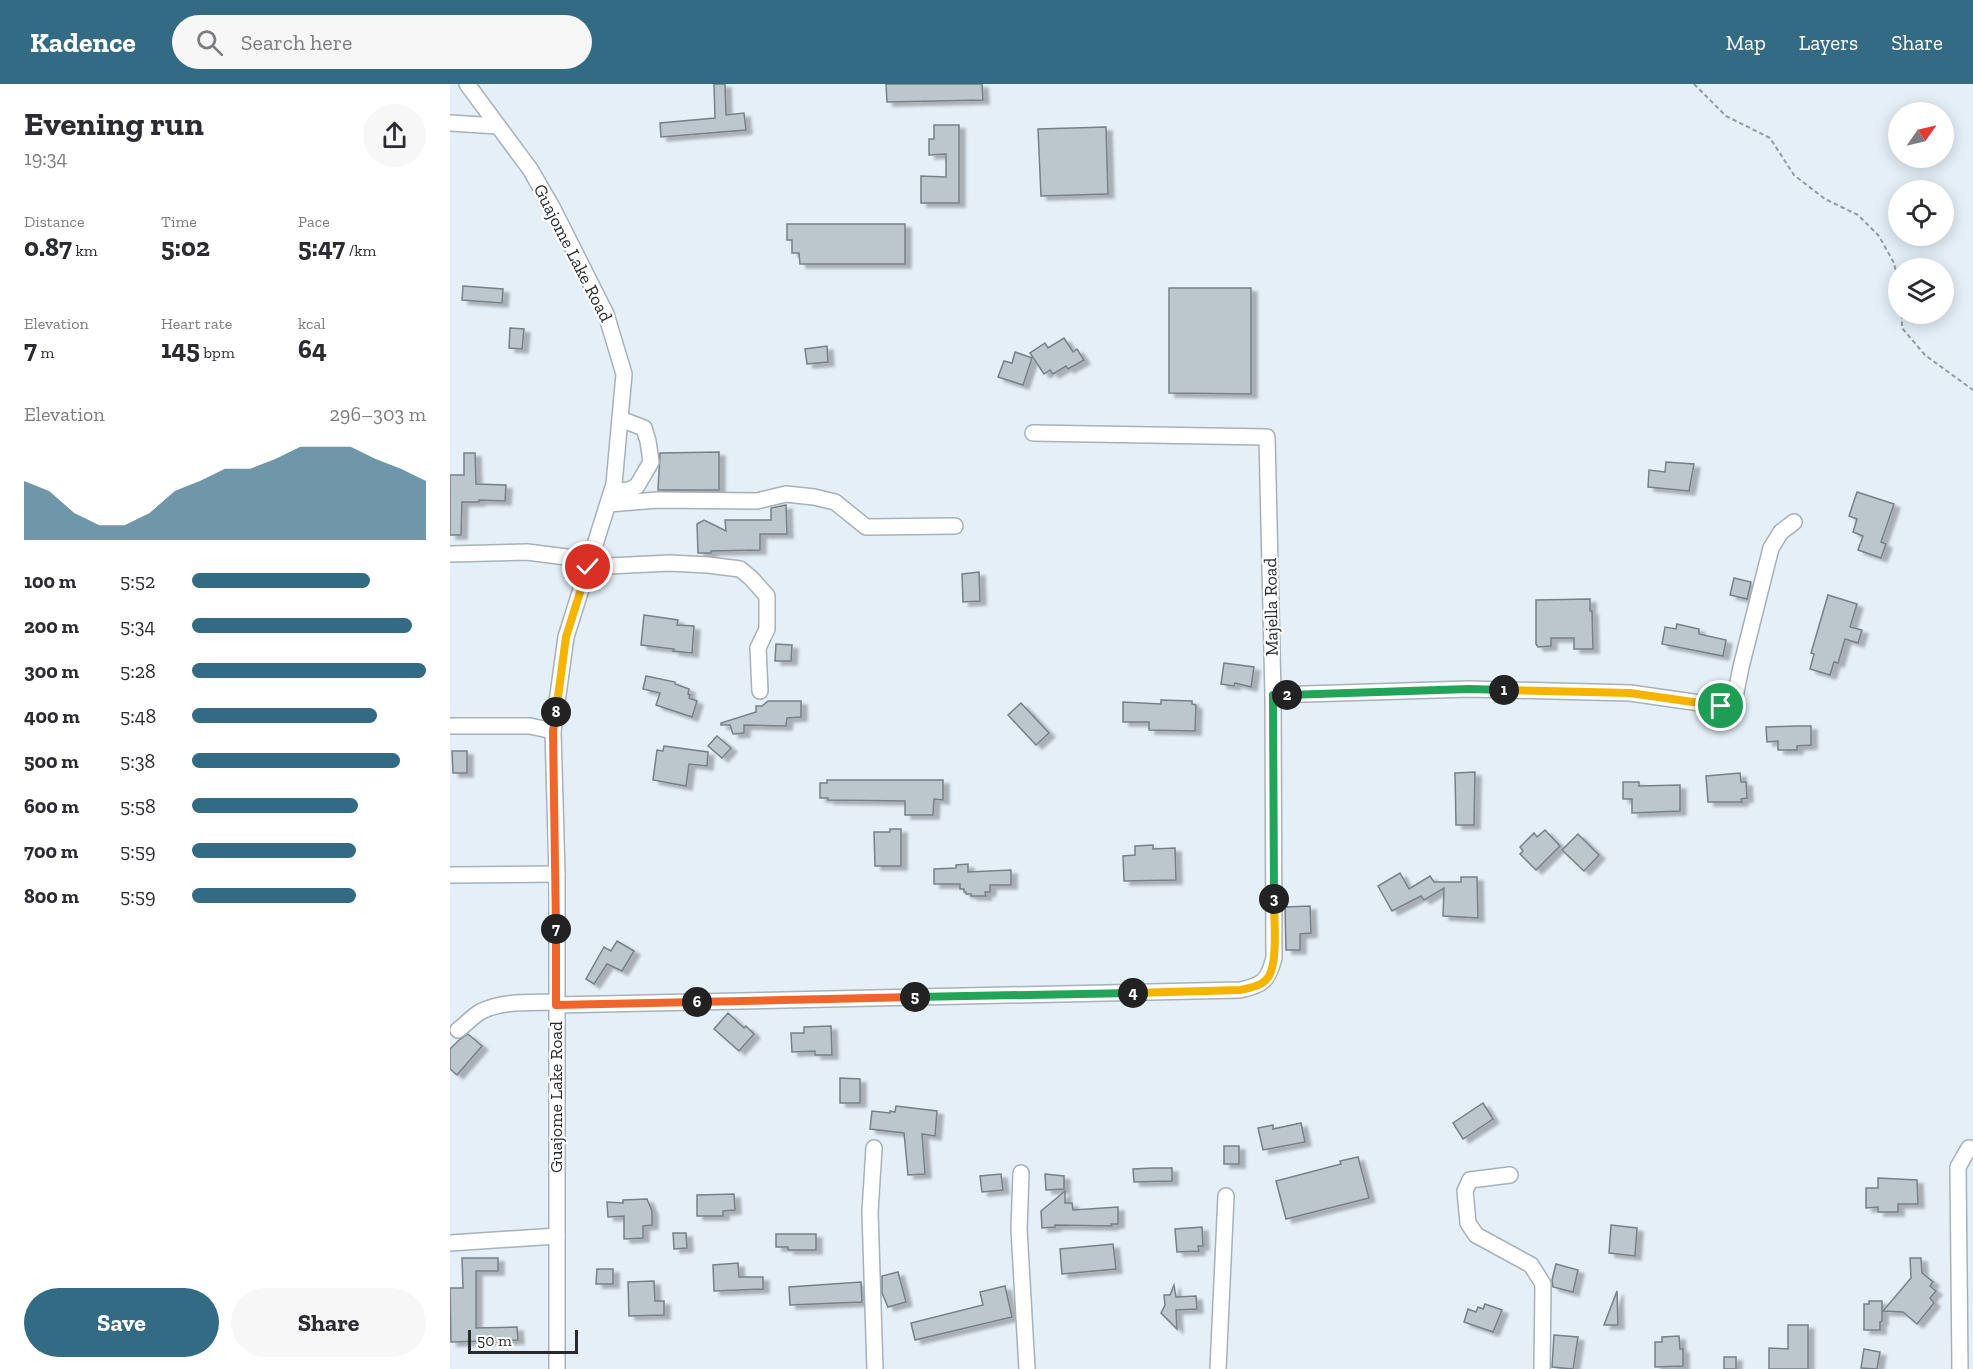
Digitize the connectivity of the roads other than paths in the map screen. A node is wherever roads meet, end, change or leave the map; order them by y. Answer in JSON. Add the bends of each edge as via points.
{"nodes":[{"id":1,"x":467,"y":84,"type":"edge"},
{"id":2,"x":450,"y":123,"type":"edge"},
{"id":3,"x":497,"y":126,"type":"junction"},
{"id":4,"x":621,"y":419,"type":"junction"},
{"id":5,"x":1033,"y":433,"type":"dead end"},
{"id":6,"x":610,"y":498,"type":"junction"},
{"id":7,"x":1794,"y":522,"type":"dead end"},
{"id":8,"x":955,"y":526,"type":"dead end"},
{"id":9,"x":450,"y":554,"type":"edge"},
{"id":10,"x":589,"y":564,"type":"junction"},
{"id":11,"x":760,"y":691,"type":"dead end"},
{"id":12,"x":1273,"y":695,"type":"junction"},
{"id":13,"x":450,"y":726,"type":"edge"},
{"id":14,"x":553,"y":731,"type":"junction"},
{"id":15,"x":557,"y":874,"type":"junction"},
{"id":16,"x":450,"y":875,"type":"edge"},
{"id":17,"x":556,"y":1004,"type":"junction"},
{"id":18,"x":458,"y":1030,"type":"dead end"},
{"id":19,"x":874,"y":1148,"type":"dead end"},
{"id":20,"x":1969,"y":1148,"type":"dead end"},
{"id":21,"x":1022,"y":1173,"type":"dead end"},
{"id":22,"x":1510,"y":1175,"type":"dead end"},
{"id":23,"x":1226,"y":1196,"type":"dead end"},
{"id":24,"x":557,"y":1236,"type":"junction"},
{"id":25,"x":450,"y":1243,"type":"edge"},
{"id":26,"x":557,"y":1369,"type":"edge"},
{"id":27,"x":875,"y":1369,"type":"edge"},
{"id":28,"x":1027,"y":1369,"type":"edge"},
{"id":29,"x":1218,"y":1369,"type":"edge"},
{"id":30,"x":1542,"y":1369,"type":"edge"},
{"id":31,"x":1959,"y":1369,"type":"edge"}],
"edges":[{"from":1,"to":3,"type":"street","name":"Guajome Lake Road"},
{"from":2,"to":3,"type":"street"},
{"from":3,"to":4,"type":"street","name":"Guajome Lake Road","via":[[530,169],[606,314],[624,374]]},
{"from":4,"to":6,"type":"street","name":"Guajome Lake Road"},
{"from":4,"to":6,"type":"street","via":[[644,429],[651,462],[637,486]]},
{"from":5,"to":12,"type":"street","name":"Majella Road","via":[[1267,437]]},
{"from":6,"to":8,"type":"street","via":[[757,501],[786,494],[814,496],[835,502],[866,527]]},
{"from":6,"to":10,"type":"street","name":"Guajome Lake Road"},
{"from":7,"to":12,"type":"street","via":[[1781,532],[1771,548],[1731,704],[1721,706],[1630,693],[1469,689]]},
{"from":9,"to":10,"type":"street","via":[[527,552]]},
{"from":10,"to":11,"type":"street","via":[[708,564],[740,569],[767,597],[767,629],[758,648]]},
{"from":10,"to":14,"type":"street","name":"Guajome Lake Road","via":[[566,637]]},
{"from":12,"to":17,"type":"street","name":"Majella Road","via":[[1274,958],[1269,976],[1256,987]]},
{"from":13,"to":14,"type":"street","via":[[530,726]]},
{"from":14,"to":15,"type":"street","name":"Guajome Lake Road"},
{"from":15,"to":16,"type":"street"},
{"from":15,"to":17,"type":"street","name":"Guajome Lake Road"},
{"from":17,"to":18,"type":"street","name":"Majella Road","via":[[508,1004],[480,1012]]},
{"from":17,"to":24,"type":"street","name":"Guajome Lake Road"},
{"from":19,"to":27,"type":"street","via":[[870,1212]]},
{"from":20,"to":31,"type":"street","via":[[1958,1167]]},
{"from":21,"to":28,"type":"street","via":[[1019,1229]]},
{"from":22,"to":30,"type":"street","via":[[1470,1180],[1464,1191],[1468,1223],[1476,1235],[1531,1265],[1543,1284]]},
{"from":23,"to":29,"type":"street"},
{"from":24,"to":25,"type":"street"},
{"from":24,"to":26,"type":"street","name":"Guajome Lake Road"}]}
